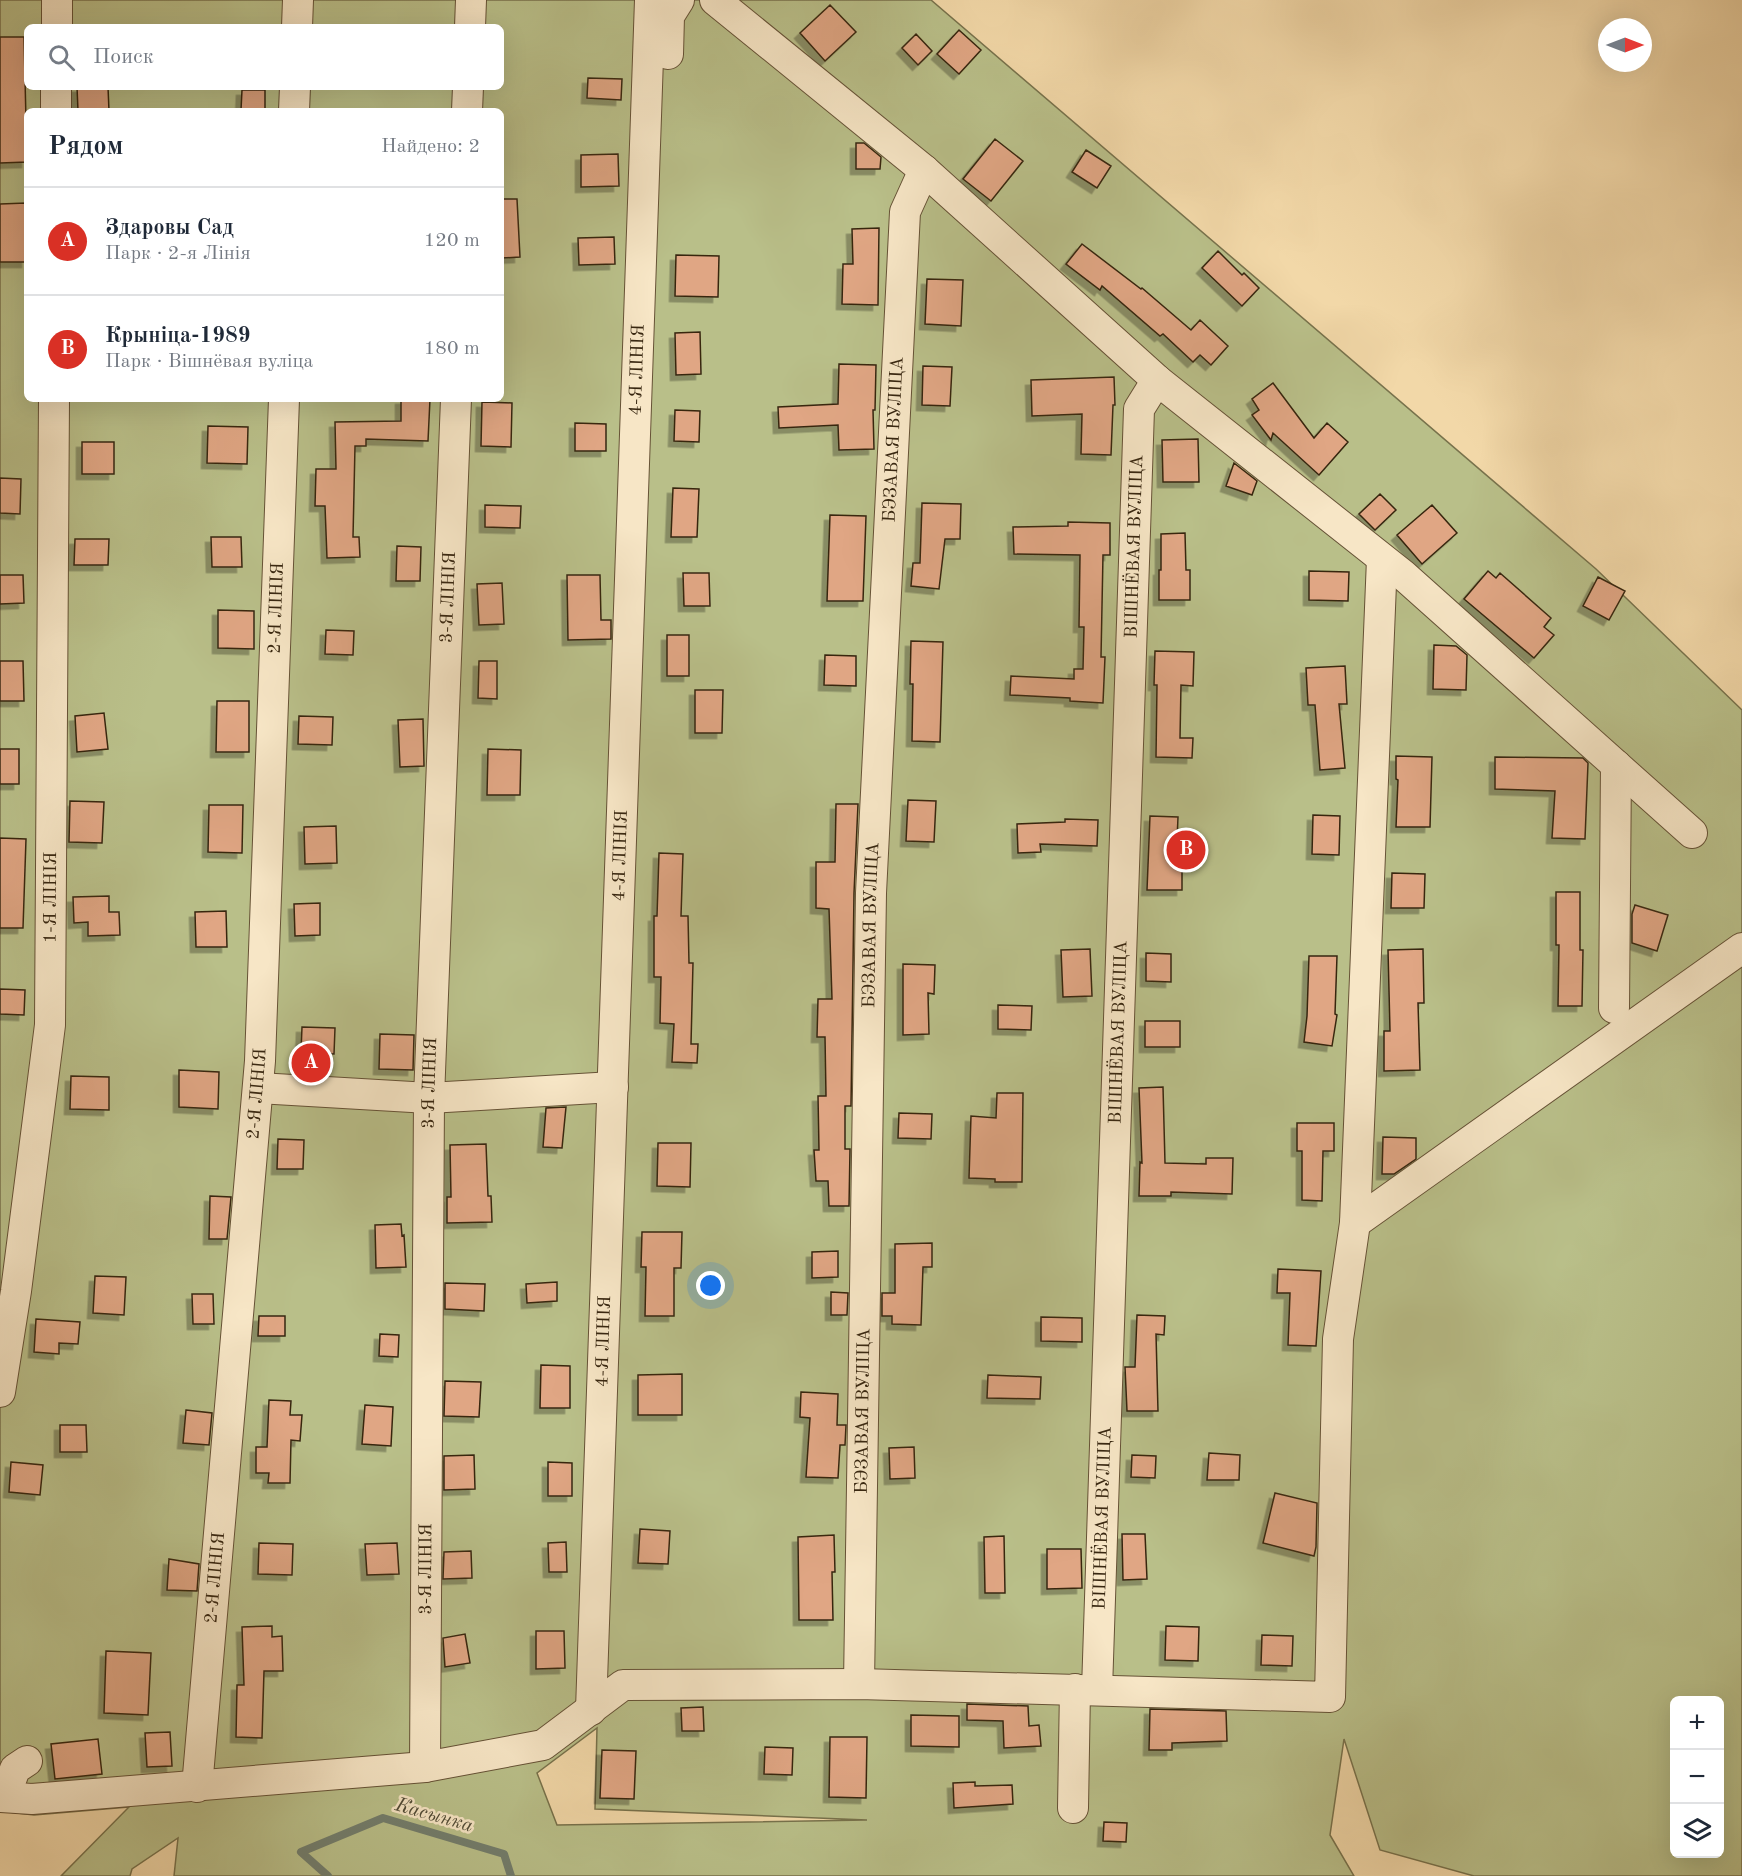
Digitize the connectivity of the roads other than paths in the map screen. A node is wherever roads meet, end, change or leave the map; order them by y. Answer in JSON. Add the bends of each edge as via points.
{"nodes":[{"id":1,"x":57,"y":0,"type":"edge"},
{"id":2,"x":298,"y":0,"type":"edge"},
{"id":3,"x":471,"y":0,"type":"edge"},
{"id":4,"x":650,"y":0,"type":"edge"},
{"id":5,"x":679,"y":0,"type":"edge"},
{"id":6,"x":715,"y":0,"type":"edge"},
{"id":7,"x":57,"y":24,"type":"edge"},
{"id":8,"x":297,"y":24,"type":"edge"},
{"id":9,"x":470,"y":24,"type":"edge"},
{"id":10,"x":56,"y":90,"type":"edge"},
{"id":11,"x":295,"y":90,"type":"edge"},
{"id":12,"x":468,"y":90,"type":"edge"},
{"id":13,"x":56,"y":108,"type":"edge"},
{"id":14,"x":294,"y":108,"type":"edge"},
{"id":15,"x":467,"y":108,"type":"edge"},
{"id":16,"x":924,"y":170,"type":"junction"},
{"id":17,"x":1157,"y":380,"type":"junction"},
{"id":18,"x":54,"y":402,"type":"edge"},
{"id":19,"x":284,"y":402,"type":"edge"},
{"id":20,"x":456,"y":402,"type":"edge"},
{"id":21,"x":1382,"y":560,"type":"junction"},
{"id":22,"x":1616,"y":765,"type":"junction"},
{"id":23,"x":1692,"y":833,"type":"dead end"},
{"id":24,"x":1742,"y":948,"type":"edge"},
{"id":25,"x":1614,"y":1008,"type":"dead end"},
{"id":26,"x":613,"y":1087,"type":"junction"},
{"id":27,"x":258,"y":1088,"type":"junction"},
{"id":28,"x":429,"y":1098,"type":"junction"},
{"id":29,"x":1355,"y":1222,"type":"junction"},
{"id":30,"x":0,"y":1392,"type":"edge"},
{"id":31,"x":600,"y":1468,"type":"junction"},
{"id":32,"x":859,"y":1684,"type":"junction"},
{"id":33,"x":1086,"y":1689,"type":"junction"},
{"id":34,"x":591,"y":1710,"type":"junction"},
{"id":35,"x":27,"y":1761,"type":"dead end"},
{"id":36,"x":424,"y":1767,"type":"junction"},
{"id":37,"x":197,"y":1787,"type":"junction"},
{"id":38,"x":2,"y":1797,"type":"edge"},
{"id":39,"x":1073,"y":1808,"type":"dead end"}],
"edges":[{"from":1,"to":7,"type":"street"},
{"from":2,"to":8,"type":"street"},
{"from":3,"to":9,"type":"street"},
{"from":4,"to":26,"type":"street","name":"4-Я ЛІНІЯ"},
{"from":5,"to":31,"type":"street","via":[[669,16],[619,1397]]},
{"from":6,"to":16,"type":"street"},
{"from":10,"to":13,"type":"street"},
{"from":11,"to":14,"type":"street"},
{"from":12,"to":15,"type":"street"},
{"from":16,"to":17,"type":"street"},
{"from":16,"to":32,"type":"street","name":"БЭЗАВАЯ ВУЛІЦА","via":[[905,212],[871,892]]},
{"from":17,"to":21,"type":"street"},
{"from":17,"to":33,"type":"street","name":"ВІШНЁВАЯ ВУЛІЦА","via":[[1139,409]]},
{"from":18,"to":30,"type":"street","name":"1-Я ЛІНІЯ","via":[[50,1025]]},
{"from":19,"to":27,"type":"street","name":"2-Я ЛІНІЯ"},
{"from":20,"to":28,"type":"street","name":"3-Я ЛІНІЯ"},
{"from":21,"to":22,"type":"street"},
{"from":21,"to":29,"type":"street"},
{"from":22,"to":23,"type":"street"},
{"from":22,"to":25,"type":"street"},
{"from":24,"to":29,"type":"street"},
{"from":26,"to":28,"type":"street"},
{"from":26,"to":31,"type":"street","name":"4-Я ЛІНІЯ"},
{"from":27,"to":28,"type":"street"},
{"from":27,"to":37,"type":"street","name":"2-Я ЛІНІЯ"},
{"from":28,"to":36,"type":"street","name":"3-Я ЛІНІЯ"},
{"from":29,"to":33,"type":"street","via":[[1338,1339],[1330,1697]]},
{"from":31,"to":34,"type":"street","name":"4-Я ЛІНІЯ"},
{"from":32,"to":33,"type":"street"},
{"from":32,"to":34,"type":"street","via":[[623,1685]]},
{"from":33,"to":39,"type":"street","name":"ВІШНЁВАЯ ВУЛІЦА"},
{"from":34,"to":36,"type":"street","via":[[543,1745]]},
{"from":35,"to":38,"type":"street","via":[[15,1769]]},
{"from":36,"to":37,"type":"street"},
{"from":37,"to":38,"type":"street","via":[[32,1799]]}]}
